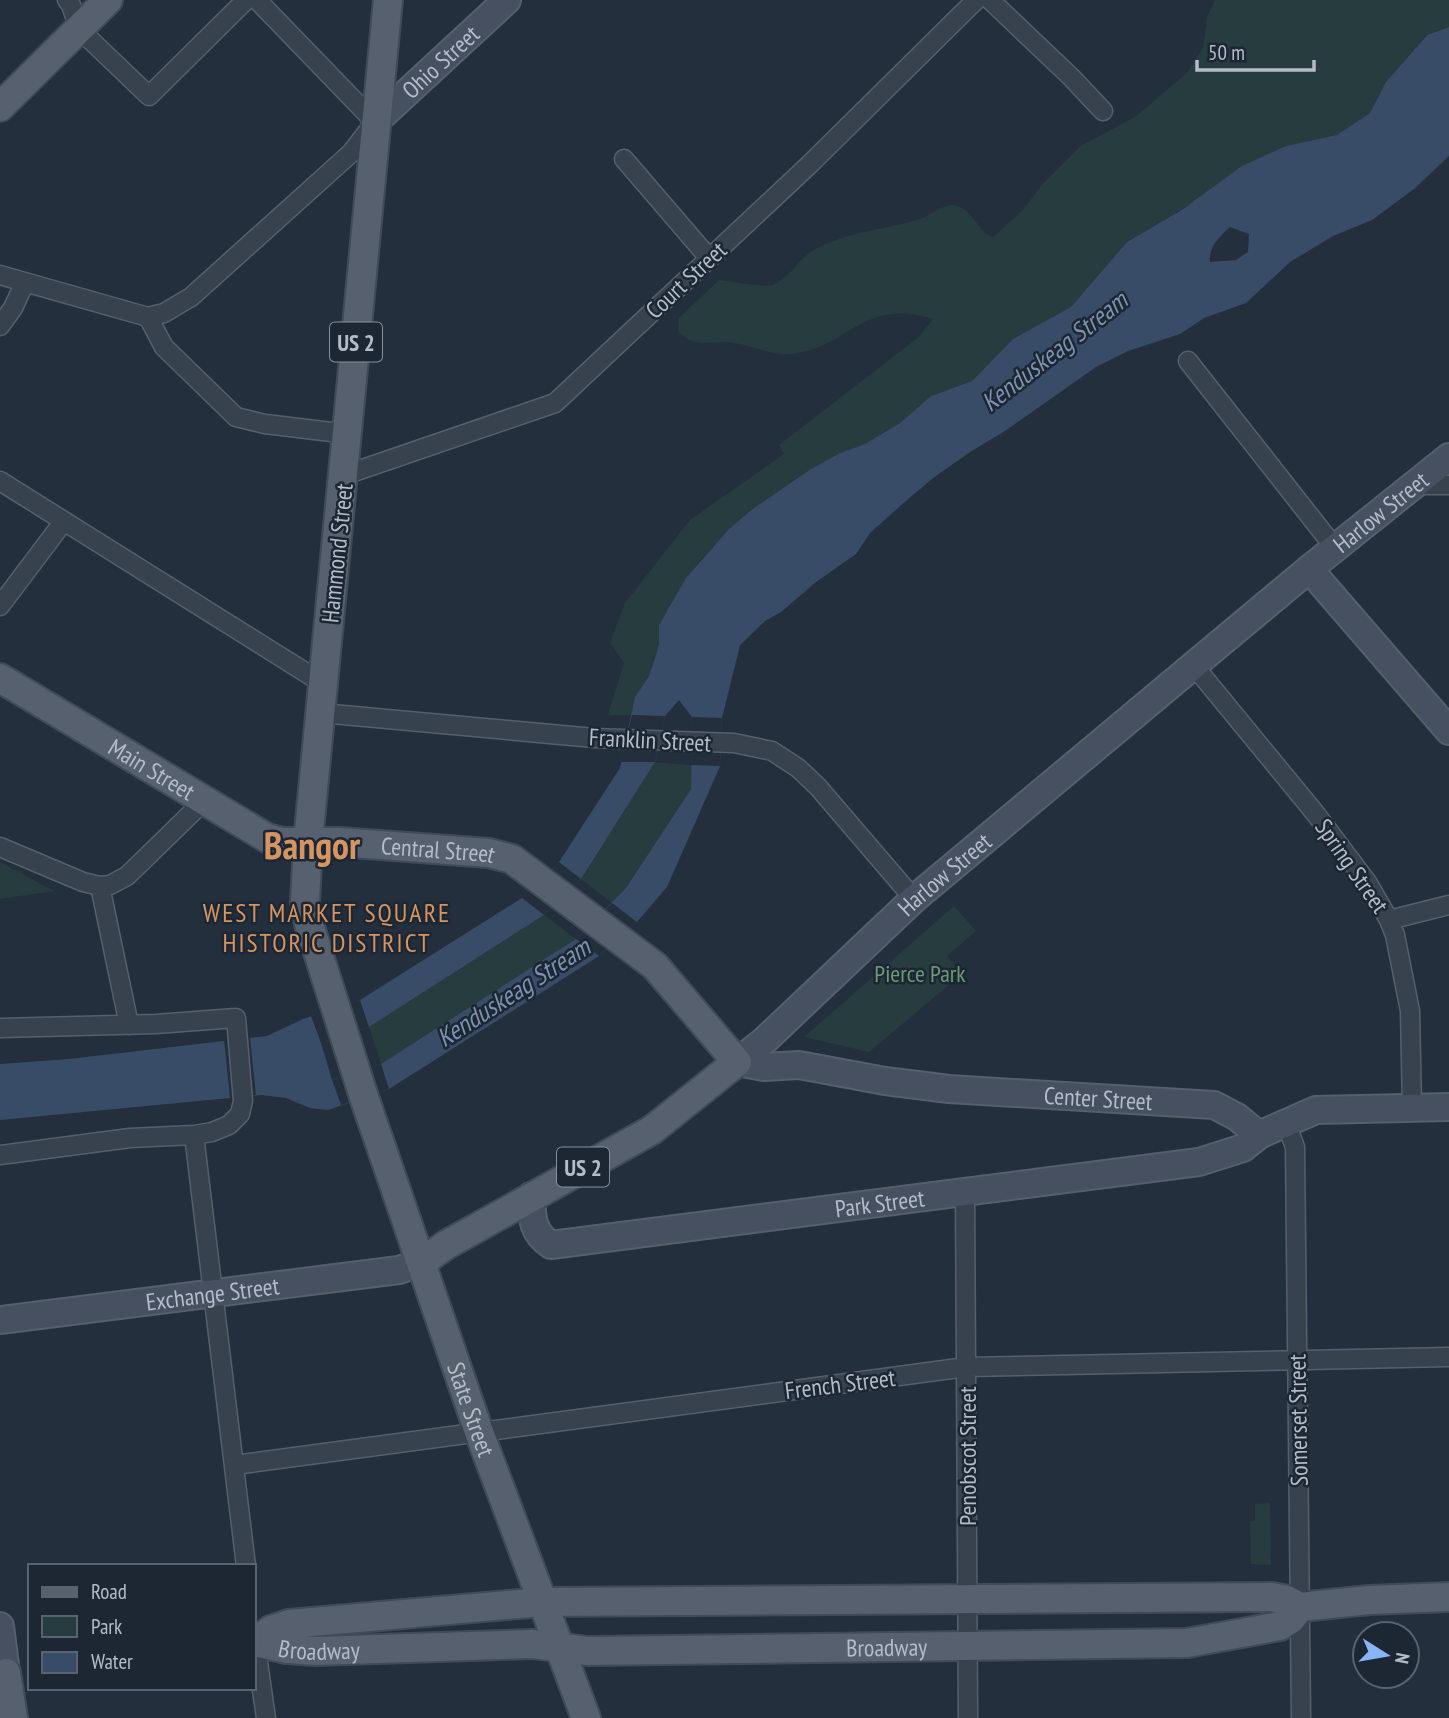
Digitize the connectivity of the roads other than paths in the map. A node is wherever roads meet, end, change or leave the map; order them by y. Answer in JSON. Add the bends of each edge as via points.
{"nodes":[{"id":1,"x":67,"y":0,"type":"edge"},
{"id":2,"x":108,"y":0,"type":"edge"},
{"id":3,"x":246,"y":0,"type":"edge"},
{"id":4,"x":257,"y":0,"type":"edge"},
{"id":5,"x":388,"y":0,"type":"edge"},
{"id":6,"x":507,"y":0,"type":"edge"},
{"id":7,"x":976,"y":0,"type":"edge"},
{"id":8,"x":990,"y":0,"type":"edge"},
{"id":9,"x":79,"y":29,"type":"junction"},
{"id":10,"x":0,"y":107,"type":"edge"},
{"id":11,"x":1104,"y":111,"type":"dead end"},
{"id":12,"x":375,"y":122,"type":"junction"},
{"id":13,"x":624,"y":159,"type":"dead end"},
{"id":14,"x":709,"y":258,"type":"junction"},
{"id":15,"x":0,"y":275,"type":"edge"},
{"id":16,"x":25,"y":282,"type":"junction"},
{"id":17,"x":148,"y":317,"type":"junction"},
{"id":18,"x":0,"y":326,"type":"edge"},
{"id":19,"x":1188,"y":361,"type":"dead end"},
{"id":20,"x":348,"y":434,"type":"junction"},
{"id":21,"x":1449,"y":457,"type":"edge"},
{"id":22,"x":345,"y":475,"type":"junction"},
{"id":23,"x":0,"y":481,"type":"edge"},
{"id":24,"x":1414,"y":485,"type":"junction"},
{"id":25,"x":1449,"y":485,"type":"edge"},
{"id":26,"x":64,"y":521,"type":"junction"},
{"id":27,"x":1335,"y":548,"type":"junction"},
{"id":28,"x":1309,"y":569,"type":"junction"},
{"id":29,"x":0,"y":606,"type":"edge"},
{"id":30,"x":1195,"y":667,"type":"junction"},
{"id":31,"x":0,"y":678,"type":"edge"},
{"id":32,"x":324,"y":684,"type":"junction"},
{"id":33,"x":321,"y":713,"type":"junction"},
{"id":34,"x":1449,"y":731,"type":"edge"},
{"id":35,"x":204,"y":802,"type":"junction"},
{"id":36,"x":308,"y":842,"type":"junction"},
{"id":37,"x":0,"y":847,"type":"edge"},
{"id":38,"x":100,"y":886,"type":"junction"},
{"id":39,"x":914,"y":899,"type":"junction"},
{"id":40,"x":1449,"y":905,"type":"edge"},
{"id":41,"x":1389,"y":920,"type":"junction"},
{"id":42,"x":129,"y":1025,"type":"junction"},
{"id":43,"x":0,"y":1028,"type":"edge"},
{"id":44,"x":737,"y":1062,"type":"junction"},
{"id":45,"x":360,"y":1085,"type":"joint"},
{"id":46,"x":1412,"y":1107,"type":"junction"},
{"id":47,"x":1449,"y":1107,"type":"edge"},
{"id":48,"x":1286,"y":1123,"type":"junction"},
{"id":49,"x":194,"y":1135,"type":"junction"},
{"id":50,"x":1259,"y":1135,"type":"junction"},
{"id":51,"x":0,"y":1155,"type":"edge"},
{"id":52,"x":965,"y":1194,"type":"junction"},
{"id":53,"x":531,"y":1196,"type":"junction"},
{"id":54,"x":422,"y":1262,"type":"junction"},
{"id":55,"x":214,"y":1292,"type":"junction"},
{"id":56,"x":0,"y":1320,"type":"edge"},
{"id":57,"x":1449,"y":1357,"type":"edge"},
{"id":58,"x":1297,"y":1359,"type":"junction"},
{"id":59,"x":967,"y":1367,"type":"junction"},
{"id":60,"x":479,"y":1432,"type":"junction"},
{"id":61,"x":235,"y":1465,"type":"junction"},
{"id":62,"x":246,"y":1564,"type":"edge"},
{"id":63,"x":1449,"y":1597,"type":"edge"},
{"id":64,"x":968,"y":1599,"type":"junction"},
{"id":65,"x":542,"y":1602,"type":"junction"},
{"id":66,"x":1300,"y":1607,"type":"junction"},
{"id":67,"x":0,"y":1626,"type":"edge"},
{"id":68,"x":256,"y":1636,"type":"edge"},
{"id":69,"x":256,"y":1638,"type":"edge"},
{"id":70,"x":559,"y":1647,"type":"junction"},
{"id":71,"x":968,"y":1647,"type":"junction"},
{"id":72,"x":256,"y":1650,"type":"edge"},
{"id":73,"x":12,"y":1672,"type":"edge"},
{"id":74,"x":13,"y":1718,"type":"edge"},
{"id":75,"x":266,"y":1718,"type":"edge"},
{"id":76,"x":586,"y":1718,"type":"edge"},
{"id":77,"x":968,"y":1718,"type":"edge"},
{"id":78,"x":1301,"y":1718,"type":"edge"}],
"edges":[{"from":1,"to":9,"type":"street"},
{"from":2,"to":9,"type":"main road"},
{"from":3,"to":9,"type":"street","via":[[149,96]]},
{"from":4,"to":12,"type":"street"},
{"from":5,"to":12,"type":"main road","name":"Hammond Street","number":"US 2"},
{"from":6,"to":12,"type":"street","name":"Ohio Street"},
{"from":7,"to":14,"type":"street","name":"Court Street"},
{"from":8,"to":11,"type":"street"},
{"from":9,"to":10,"type":"main road"},
{"from":12,"to":17,"type":"street","via":[[351,153],[191,297]]},
{"from":12,"to":20,"type":"main road","name":"Hammond Street","number":"US 2"},
{"from":13,"to":14,"type":"street"},
{"from":14,"to":22,"type":"street","name":"Court Street","via":[[555,403]]},
{"from":15,"to":16,"type":"street"},
{"from":16,"to":17,"type":"street"},
{"from":16,"to":18,"type":"street"},
{"from":17,"to":20,"type":"street","via":[[164,347],[236,417]]},
{"from":19,"to":27,"type":"street"},
{"from":20,"to":22,"type":"main road","name":"Hammond Street","number":"US 2"},
{"from":21,"to":24,"type":"street","name":"Harlow Street"},
{"from":22,"to":32,"type":"main road","name":"Hammond Street","number":"US 2"},
{"from":23,"to":26,"type":"street"},
{"from":24,"to":25,"type":"street"},
{"from":24,"to":27,"type":"street","name":"Harlow Street"},
{"from":26,"to":29,"type":"street"},
{"from":26,"to":32,"type":"street"},
{"from":27,"to":28,"type":"street","name":"Harlow Street"},
{"from":28,"to":30,"type":"street","name":"Harlow Street"},
{"from":28,"to":34,"type":"street"},
{"from":30,"to":39,"type":"street","name":"Harlow Street"},
{"from":30,"to":41,"type":"street","name":"Spring Street","via":[[1315,813],[1367,882]]},
{"from":31,"to":35,"type":"main road","name":"Main Street"},
{"from":32,"to":33,"type":"main road","name":"Hammond Street","number":"US 2"},
{"from":33,"to":36,"type":"main road","name":"Hammond Street","number":"US 2"},
{"from":33,"to":39,"type":"street","name":"Franklin Street","via":[[626,740],[721,743],[772,751],[818,787]]},
{"from":35,"to":36,"type":"main road","name":"Main Street","via":[[267,838]]},
{"from":35,"to":38,"type":"street","via":[[127,876]]},
{"from":36,"to":44,"type":"main road","name":"Central Street","via":[[497,854],[512,859],[662,973]]},
{"from":36,"to":45,"type":"main road","name":"Hammond Street","number":"US 2","via":[[307,913]]},
{"from":37,"to":38,"type":"street"},
{"from":38,"to":42,"type":"street"},
{"from":39,"to":44,"type":"street","name":"Harlow Street"},
{"from":40,"to":41,"type":"street"},
{"from":41,"to":46,"type":"street","name":"Spring Street","via":[[1410,1012]]},
{"from":42,"to":43,"type":"street"},
{"from":42,"to":49,"type":"street","via":[[236,1018],[242,1110],[218,1130]]},
{"from":44,"to":50,"type":"street","name":"Center Street","via":[[764,1067],[799,1065],[949,1089],[1214,1105]]},
{"from":44,"to":53,"type":"main road","name":"Harlow Street","number":"US 2","via":[[652,1130]]},
{"from":45,"to":54,"type":"main road","name":"State Street","number":"US 2"},
{"from":46,"to":47,"type":"street"},
{"from":46,"to":48,"type":"street","via":[[1316,1110]]},
{"from":48,"to":50,"type":"street"},
{"from":48,"to":58,"type":"street","name":"Somerset Street","via":[[1295,1147]]},
{"from":49,"to":51,"type":"street","via":[[130,1138]]},
{"from":49,"to":55,"type":"street"},
{"from":50,"to":52,"type":"street","name":"Park Street","via":[[1243,1148],[1199,1162]]},
{"from":52,"to":53,"type":"street","name":"Park Street","via":[[551,1245],[535,1230]]},
{"from":52,"to":59,"type":"street","name":"Penobscot Street"},
{"from":53,"to":54,"type":"main road","name":"Harlow Street","number":"US 2"},
{"from":54,"to":55,"type":"street","name":"Exchange Street","via":[[399,1270]]},
{"from":54,"to":60,"type":"main road","name":"State Street","number":"US 2"},
{"from":55,"to":56,"type":"street","name":"Exchange Street"},
{"from":55,"to":61,"type":"street"},
{"from":57,"to":58,"type":"street","name":"French Street"},
{"from":58,"to":59,"type":"street","name":"French Street"},
{"from":58,"to":66,"type":"street","name":"Somerset Street"},
{"from":59,"to":60,"type":"street","name":"French Street"},
{"from":59,"to":64,"type":"street","name":"Penobscot Street"},
{"from":60,"to":61,"type":"street","name":"French Street"},
{"from":60,"to":65,"type":"main road","name":"State Street","number":"US 2"},
{"from":61,"to":62,"type":"street"},
{"from":63,"to":66,"type":"main road","name":"Broadway"},
{"from":64,"to":65,"type":"main road","name":"Broadway"},
{"from":64,"to":66,"type":"main road","name":"Broadway","via":[[1272,1597]]},
{"from":64,"to":71,"type":"street","name":"Penobscot Street"},
{"from":65,"to":68,"type":"main road","name":"Broadway","via":[[289,1624]]},
{"from":65,"to":70,"type":"main road","name":"State Street","number":"US 2"},
{"from":66,"to":71,"type":"main road","name":"Broadway","via":[[1280,1626],[1198,1643]]},
{"from":66,"to":78,"type":"street","name":"Somerset Street"},
{"from":67,"to":73,"type":"street"},
{"from":69,"to":70,"type":"main road","name":"Broadway","via":[[287,1649],[314,1651]]},
{"from":70,"to":71,"type":"main road","name":"Broadway","via":[[589,1651]]},
{"from":70,"to":76,"type":"main road","name":"State Street","number":"US 2"},
{"from":71,"to":77,"type":"street","name":"Penobscot Street"},
{"from":72,"to":75,"type":"street"},
{"from":73,"to":74,"type":"main road"}]}
